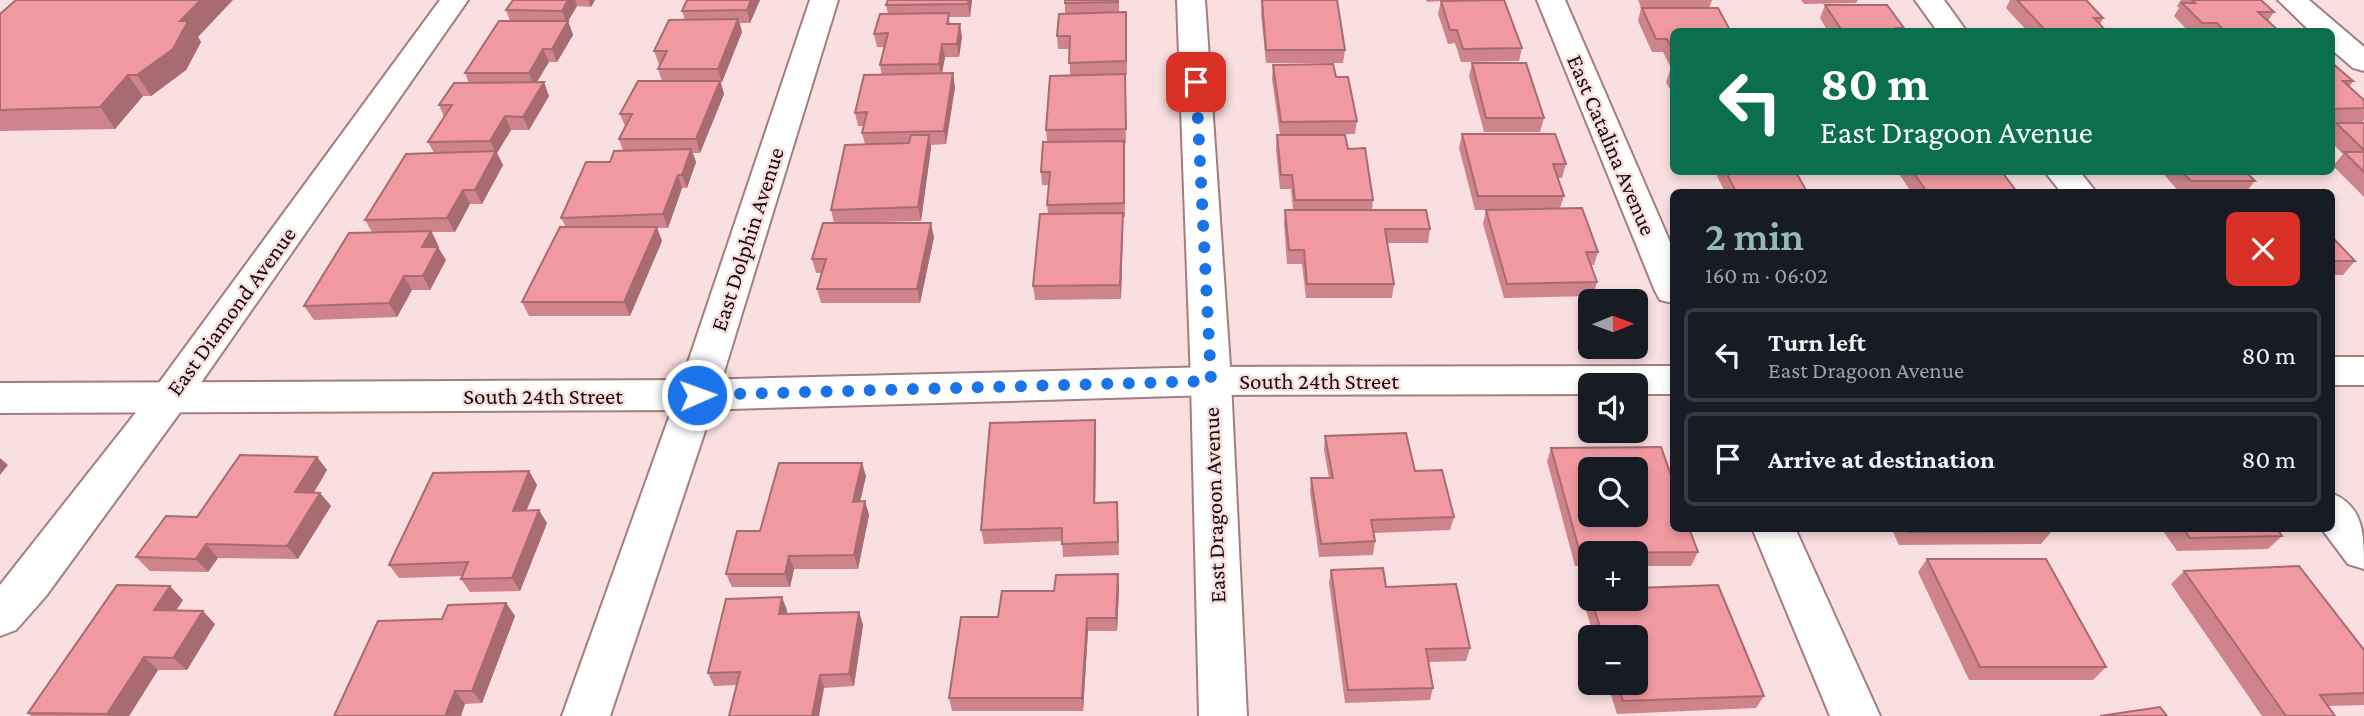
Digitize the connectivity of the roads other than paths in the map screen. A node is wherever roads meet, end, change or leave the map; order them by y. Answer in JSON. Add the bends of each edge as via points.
{"nodes":[{"id":1,"x":454,"y":0,"type":"edge"},
{"id":2,"x":824,"y":0,"type":"edge"},
{"id":3,"x":1191,"y":0,"type":"edge"},
{"id":4,"x":1551,"y":0,"type":"edge"},
{"id":5,"x":1929,"y":0,"type":"edge"},
{"id":6,"x":2292,"y":0,"type":"edge"},
{"id":7,"x":1951,"y":28,"type":"edge"},
{"id":8,"x":2324,"y":28,"type":"edge"},
{"id":9,"x":2335,"y":37,"type":"edge"},
{"id":10,"x":2364,"y":62,"type":"edge"},
{"id":11,"x":2065,"y":175,"type":"edge"},
{"id":12,"x":2076,"y":189,"type":"edge"},
{"id":13,"x":1670,"y":284,"type":"edge"},
{"id":14,"x":2335,"y":371,"type":"edge"},
{"id":15,"x":2364,"y":371,"type":"edge"},
{"id":16,"x":1670,"y":380,"type":"edge"},
{"id":17,"x":1211,"y":381,"type":"junction"},
{"id":18,"x":697,"y":395,"type":"junction"},
{"id":19,"x":170,"y":397,"type":"junction"},
{"id":20,"x":0,"y":398,"type":"edge"},
{"id":21,"x":2335,"y":515,"type":"edge"},
{"id":22,"x":1775,"y":532,"type":"edge"},
{"id":23,"x":2364,"y":551,"type":"edge"},
{"id":24,"x":0,"y":616,"type":"edge"},
{"id":25,"x":586,"y":716,"type":"edge"},
{"id":26,"x":1223,"y":716,"type":"edge"},
{"id":27,"x":1856,"y":716,"type":"edge"}],
"edges":[{"from":1,"to":19,"type":"street","name":"East Diamond Avenue"},
{"from":2,"to":18,"type":"street","name":"East Dolphin Avenue"},
{"from":3,"to":17,"type":"street","name":"East Dragoon Avenue"},
{"from":4,"to":13,"type":"street","name":"East Catalina Avenue"},
{"from":5,"to":7,"type":"street"},
{"from":6,"to":8,"type":"street"},
{"from":9,"to":10,"type":"street"},
{"from":11,"to":12,"type":"street"},
{"from":14,"to":15,"type":"street"},
{"from":16,"to":17,"type":"street","name":"South 24th Street"},
{"from":17,"to":18,"type":"street","name":"South 24th Street"},
{"from":17,"to":26,"type":"street","name":"East Dragoon Avenue"},
{"from":18,"to":19,"type":"street","name":"South 24th Street"},
{"from":18,"to":25,"type":"street","name":"East Dolphin Avenue"},
{"from":19,"to":20,"type":"street","name":"South 24th Street"},
{"from":19,"to":24,"type":"street","name":"East Diamond Avenue"},
{"from":21,"to":23,"type":"street"},
{"from":22,"to":27,"type":"street"}]}
